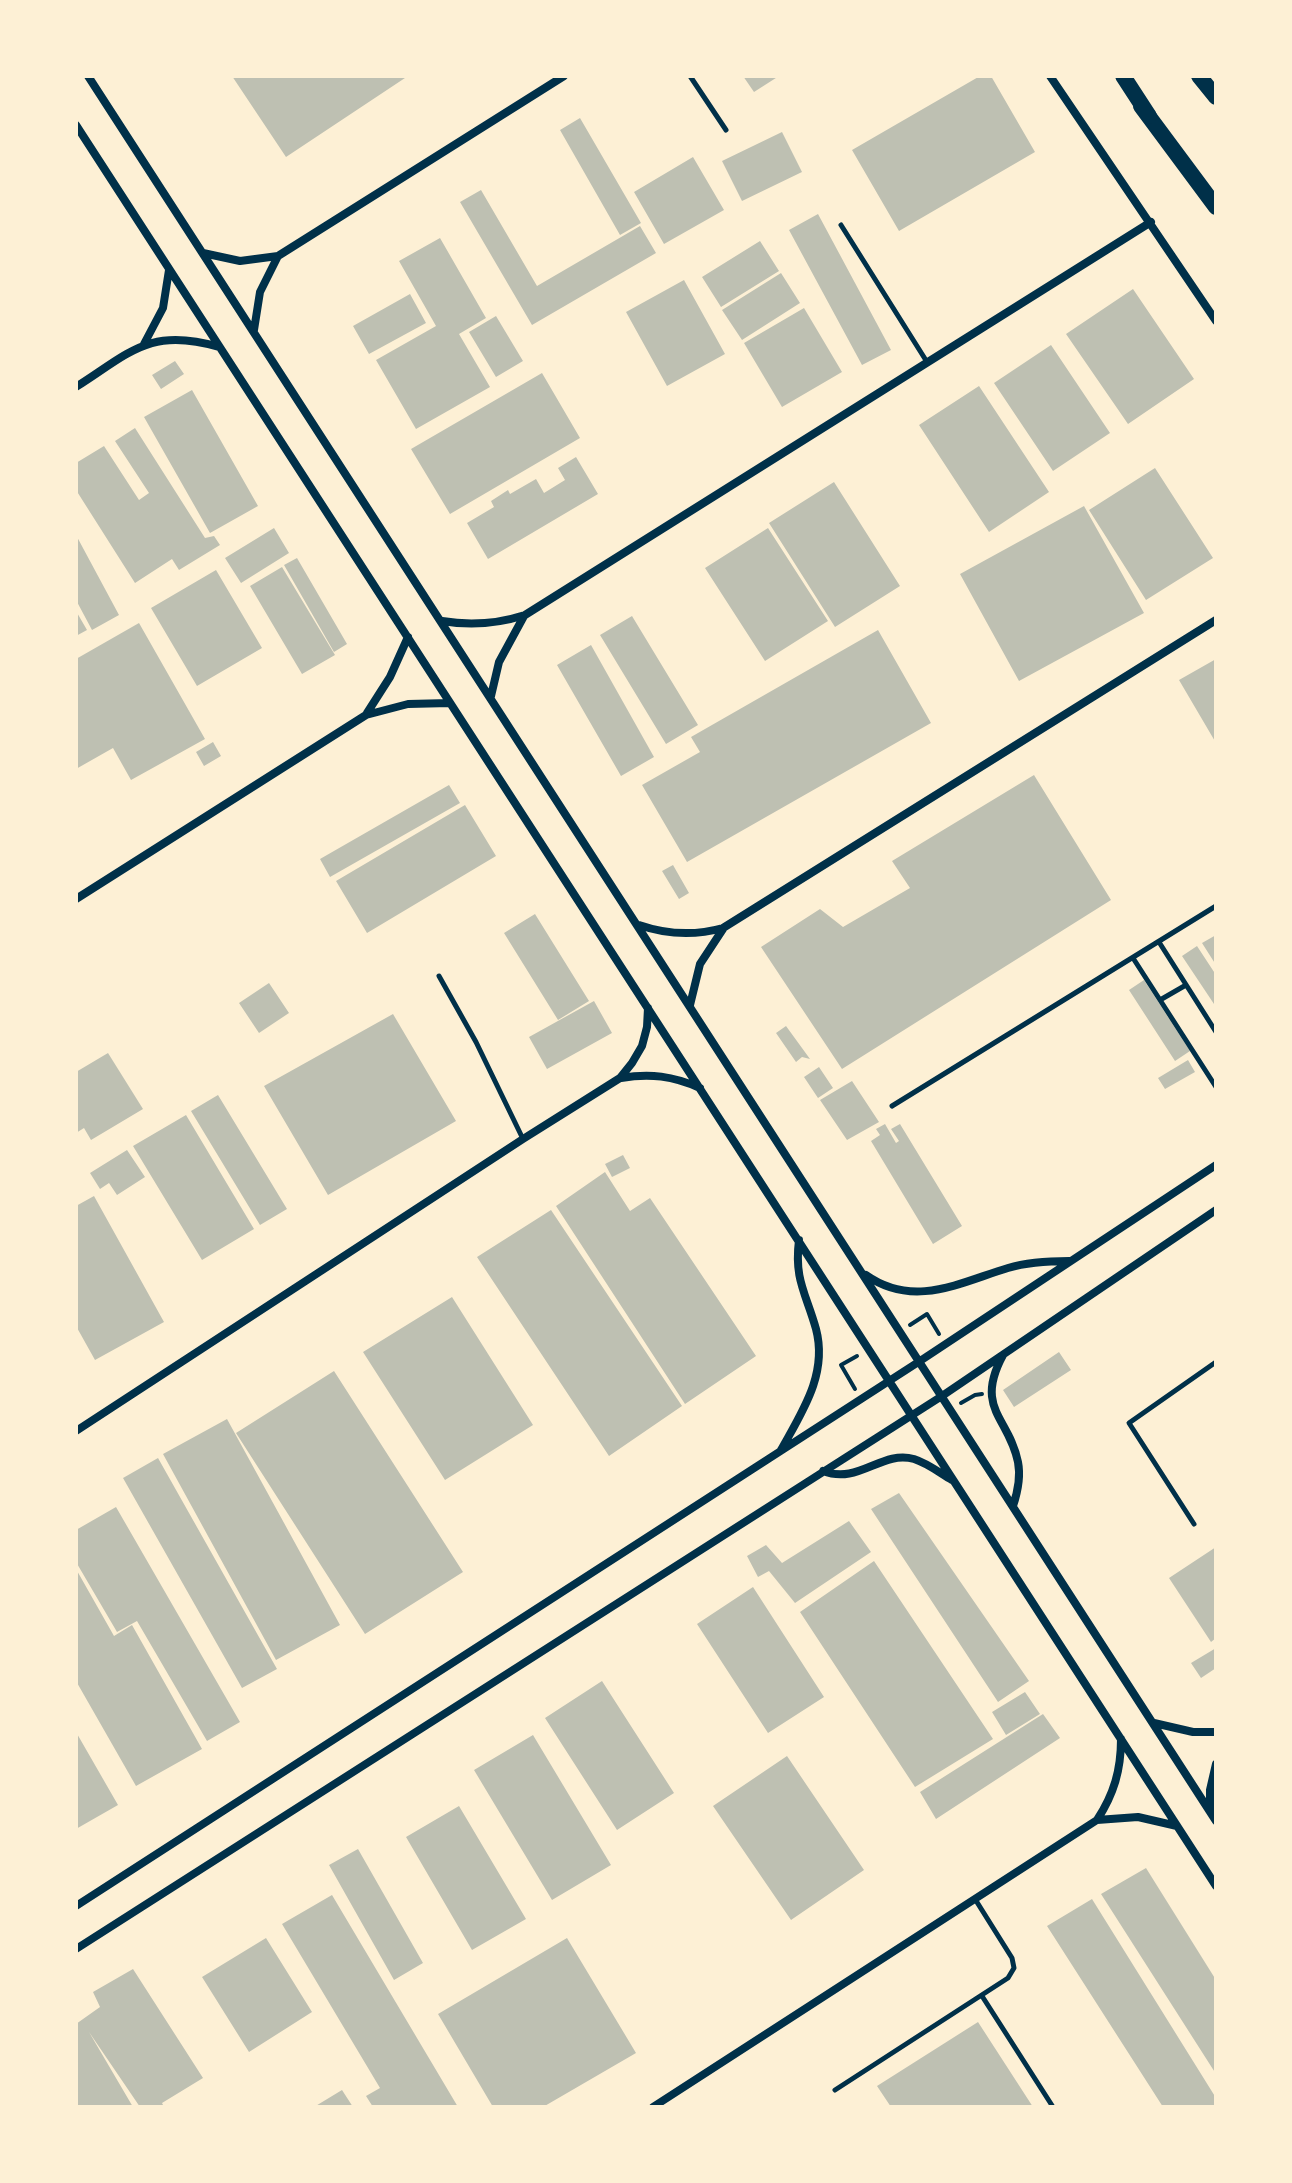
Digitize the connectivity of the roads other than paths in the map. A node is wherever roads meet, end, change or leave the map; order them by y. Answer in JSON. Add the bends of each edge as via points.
{"nodes":[{"id":1,"x":88,"y":76,"type":"edge"},
{"id":2,"x":564,"y":76,"type":"edge"},
{"id":3,"x":690,"y":76,"type":"edge"},
{"id":4,"x":1050,"y":76,"type":"edge"},
{"id":5,"x":1116,"y":76,"type":"edge"},
{"id":6,"x":1123,"y":76,"type":"edge"},
{"id":7,"x":1199,"y":76,"type":"edge"},
{"id":8,"x":1216,"y":97,"type":"edge"},
{"id":9,"x":1149,"y":116,"type":"junction"},
{"id":10,"x":76,"y":125,"type":"edge"},
{"id":11,"x":726,"y":130,"type":"dead end"},
{"id":12,"x":1216,"y":207,"type":"edge"},
{"id":13,"x":1151,"y":222,"type":"junction"},
{"id":14,"x":841,"y":225,"type":"dead end"},
{"id":15,"x":203,"y":253,"type":"junction"},
{"id":16,"x":278,"y":256,"type":"junction"},
{"id":17,"x":169,"y":268,"type":"junction"},
{"id":18,"x":1216,"y":321,"type":"edge"},
{"id":19,"x":254,"y":332,"type":"junction"},
{"id":20,"x":144,"y":344,"type":"junction"},
{"id":21,"x":220,"y":347,"type":"junction"},
{"id":22,"x":927,"y":363,"type":"junction"},
{"id":23,"x":76,"y":387,"type":"edge"},
{"id":24,"x":525,"y":615,"type":"junction"},
{"id":25,"x":1216,"y":620,"type":"edge"},
{"id":26,"x":442,"y":621,"type":"junction"},
{"id":27,"x":408,"y":637,"type":"junction"},
{"id":28,"x":491,"y":696,"type":"junction"},
{"id":29,"x":450,"y":703,"type":"junction"},
{"id":30,"x":366,"y":715,"type":"junction"},
{"id":31,"x":76,"y":899,"type":"edge"},
{"id":32,"x":1216,"y":906,"type":"edge"},
{"id":33,"x":639,"y":925,"type":"junction"},
{"id":34,"x":723,"y":928,"type":"junction"},
{"id":35,"x":1158,"y":942,"type":"junction"},
{"id":36,"x":1133,"y":958,"type":"junction"},
{"id":37,"x":439,"y":976,"type":"dead end"},
{"id":38,"x":1186,"y":985,"type":"junction"},
{"id":39,"x":1160,"y":1000,"type":"junction"},
{"id":40,"x":690,"y":1005,"type":"junction"},
{"id":41,"x":648,"y":1007,"type":"junction"},
{"id":42,"x":1216,"y":1032,"type":"edge"},
{"id":43,"x":620,"y":1078,"type":"junction"},
{"id":44,"x":1216,"y":1087,"type":"edge"},
{"id":45,"x":700,"y":1088,"type":"junction"},
{"id":46,"x":892,"y":1106,"type":"dead end"},
{"id":47,"x":523,"y":1139,"type":"junction"},
{"id":48,"x":1216,"y":1165,"type":"edge"},
{"id":49,"x":1216,"y":1210,"type":"edge"},
{"id":50,"x":799,"y":1240,"type":"junction"},
{"id":51,"x":1070,"y":1261,"type":"junction"},
{"id":52,"x":863,"y":1273,"type":"junction"},
{"id":53,"x":1004,"y":1353,"type":"junction"},
{"id":54,"x":920,"y":1361,"type":"junction"},
{"id":55,"x":1216,"y":1362,"type":"edge"},
{"id":56,"x":890,"y":1380,"type":"junction"},
{"id":57,"x":942,"y":1396,"type":"junction"},
{"id":58,"x":912,"y":1415,"type":"junction"},
{"id":59,"x":76,"y":1431,"type":"edge"},
{"id":60,"x":781,"y":1450,"type":"junction"},
{"id":61,"x":823,"y":1471,"type":"junction"},
{"id":62,"x":957,"y":1483,"type":"junction"},
{"id":63,"x":1013,"y":1506,"type":"junction"},
{"id":64,"x":1194,"y":1524,"type":"dead end"},
{"id":65,"x":1153,"y":1723,"type":"junction"},
{"id":66,"x":1216,"y":1732,"type":"edge"},
{"id":67,"x":1121,"y":1739,"type":"junction"},
{"id":68,"x":1216,"y":1764,"type":"edge"},
{"id":69,"x":1210,"y":1811,"type":"junction"},
{"id":70,"x":1097,"y":1820,"type":"junction"},
{"id":71,"x":1216,"y":1821,"type":"edge"},
{"id":72,"x":1178,"y":1826,"type":"junction"},
{"id":73,"x":1216,"y":1886,"type":"edge"},
{"id":74,"x":975,"y":1899,"type":"junction"},
{"id":75,"x":76,"y":1906,"type":"edge"},
{"id":76,"x":76,"y":1949,"type":"edge"},
{"id":77,"x":982,"y":1996,"type":"junction"},
{"id":78,"x":835,"y":2090,"type":"dead end"},
{"id":79,"x":653,"y":2107,"type":"edge"},
{"id":80,"x":1053,"y":2107,"type":"edge"}],
"edges":[{"from":1,"to":15,"type":"street"},
{"from":2,"to":16,"type":"street"},
{"from":3,"to":11,"type":"lane"},
{"from":4,"to":13,"type":"street"},
{"from":5,"to":9,"type":"main road"},
{"from":6,"to":9,"type":"main road"},
{"from":7,"to":8,"type":"main road"},
{"from":9,"to":12,"type":"main road"},
{"from":10,"to":17,"type":"street"},
{"from":13,"to":18,"type":"street"},
{"from":13,"to":22,"type":"street"},
{"from":14,"to":22,"type":"lane"},
{"from":15,"to":16,"type":"street","via":[[240,261]]},
{"from":15,"to":19,"type":"street"},
{"from":16,"to":19,"type":"street","via":[[260,292]]},
{"from":17,"to":20,"type":"street","via":[[163,308]]},
{"from":17,"to":21,"type":"street"},
{"from":19,"to":26,"type":"street"},
{"from":20,"to":21,"type":"street","via":[[182,339]]},
{"from":20,"to":23,"type":"street"},
{"from":21,"to":27,"type":"street"},
{"from":22,"to":24,"type":"street"},
{"from":24,"to":26,"type":"street","via":[[475,625]]},
{"from":24,"to":28,"type":"street","via":[[499,662]]},
{"from":25,"to":34,"type":"street"},
{"from":26,"to":28,"type":"street"},
{"from":27,"to":29,"type":"street"},
{"from":27,"to":30,"type":"street"},
{"from":28,"to":33,"type":"street"},
{"from":29,"to":30,"type":"street","via":[[408,704]]},
{"from":29,"to":41,"type":"street"},
{"from":30,"to":31,"type":"street"},
{"from":32,"to":35,"type":"lane"},
{"from":33,"to":34,"type":"street","via":[[672,934]]},
{"from":33,"to":40,"type":"street"},
{"from":34,"to":40,"type":"street","via":[[700,964]]},
{"from":35,"to":36,"type":"lane"},
{"from":35,"to":38,"type":"lane"},
{"from":36,"to":39,"type":"lane"},
{"from":36,"to":46,"type":"lane"},
{"from":37,"to":47,"type":"lane"},
{"from":38,"to":39,"type":"lane"},
{"from":38,"to":42,"type":"lane"},
{"from":39,"to":44,"type":"lane"},
{"from":40,"to":52,"type":"street"},
{"from":41,"to":43,"type":"street","via":[[642,1046]]},
{"from":41,"to":45,"type":"street"},
{"from":43,"to":45,"type":"street","via":[[661,1075]]},
{"from":43,"to":47,"type":"street"},
{"from":45,"to":50,"type":"street"},
{"from":47,"to":59,"type":"street"},
{"from":48,"to":51,"type":"street"},
{"from":49,"to":53,"type":"street"},
{"from":50,"to":56,"type":"street"},
{"from":50,"to":60,"type":"street","via":[[796,1262],[816,1329],[819,1360],[813,1391]]},
{"from":51,"to":52,"type":"street","via":[[1028,1263],[938,1290],[905,1290]]},
{"from":51,"to":54,"type":"street"},
{"from":52,"to":54,"type":"street"},
{"from":53,"to":57,"type":"street"},
{"from":53,"to":63,"type":"street","via":[[992,1393],[1018,1462]]},
{"from":54,"to":56,"type":"street"},
{"from":54,"to":57,"type":"street"},
{"from":55,"to":64,"type":"lane","via":[[1129,1423]]},
{"from":56,"to":58,"type":"street"},
{"from":56,"to":60,"type":"street"},
{"from":57,"to":58,"type":"street"},
{"from":57,"to":63,"type":"street"},
{"from":58,"to":61,"type":"street"},
{"from":58,"to":62,"type":"street"},
{"from":60,"to":75,"type":"street"},
{"from":61,"to":62,"type":"street","via":[[844,1476],[905,1458]]},
{"from":61,"to":76,"type":"street"},
{"from":62,"to":67,"type":"street"},
{"from":63,"to":65,"type":"street"},
{"from":65,"to":66,"type":"street"},
{"from":65,"to":69,"type":"street"},
{"from":67,"to":70,"type":"street","via":[[1117,1781]]},
{"from":67,"to":72,"type":"street"},
{"from":68,"to":69,"type":"street"},
{"from":69,"to":71,"type":"street"},
{"from":70,"to":72,"type":"street","via":[[1138,1817]]},
{"from":70,"to":74,"type":"street"},
{"from":72,"to":73,"type":"street"},
{"from":74,"to":77,"type":"lane","via":[[1014,1968]]},
{"from":74,"to":79,"type":"street"},
{"from":77,"to":78,"type":"lane"},
{"from":77,"to":80,"type":"lane"}]}
